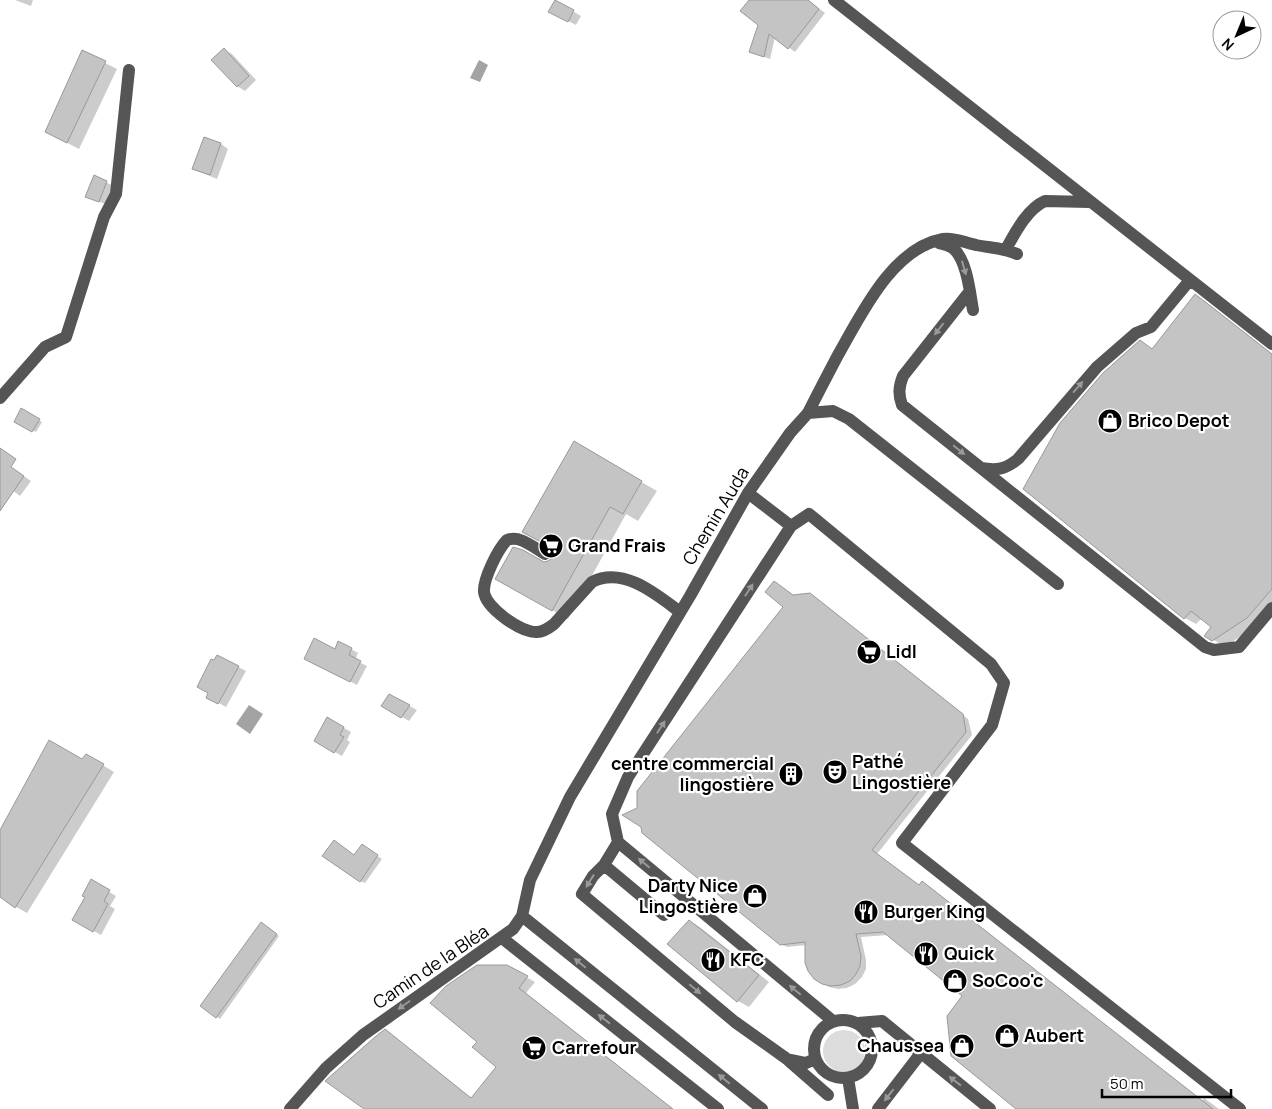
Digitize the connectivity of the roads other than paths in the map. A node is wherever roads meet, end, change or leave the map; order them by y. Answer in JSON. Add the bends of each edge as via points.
{"nodes":[{"id":1,"x":834,"y":0,"type":"edge"},
{"id":2,"x":129,"y":70,"type":"dead end"},
{"id":3,"x":1089,"y":202,"type":"junction"},
{"id":4,"x":934,"y":241,"type":"junction"},
{"id":5,"x":1190,"y":280,"type":"junction"},
{"id":6,"x":970,"y":290,"type":"junction"},
{"id":7,"x":973,"y":310,"type":"dead end"},
{"id":8,"x":1272,"y":344,"type":"edge"},
{"id":9,"x":0,"y":398,"type":"edge"},
{"id":10,"x":808,"y":413,"type":"junction"},
{"id":11,"x":982,"y":468,"type":"junction"},
{"id":12,"x":748,"y":493,"type":"junction"},
{"id":13,"x":791,"y":526,"type":"junction"},
{"id":14,"x":544,"y":554,"type":"dead end"},
{"id":15,"x":1058,"y":584,"type":"dead end"},
{"id":16,"x":1272,"y":608,"type":"edge"},
{"id":17,"x":680,"y":612,"type":"junction"},
{"id":18,"x":618,"y":842,"type":"junction"},
{"id":19,"x":604,"y":865,"type":"junction"},
{"id":20,"x":664,"y":915,"type":"dead end"},
{"id":21,"x":522,"y":916,"type":"junction"},
{"id":22,"x":502,"y":938,"type":"junction"},
{"id":23,"x":833,"y":1021,"type":"junction"},
{"id":24,"x":858,"y":1023,"type":"junction"},
{"id":25,"x":922,"y":1053,"type":"junction"},
{"id":26,"x":787,"y":1060,"type":"junction"},
{"id":27,"x":815,"y":1060,"type":"junction"},
{"id":28,"x":848,"y":1078,"type":"junction"},
{"id":29,"x":828,"y":1095,"type":"dead end"},
{"id":30,"x":290,"y":1109,"type":"edge"},
{"id":31,"x":718,"y":1109,"type":"edge"},
{"id":32,"x":762,"y":1109,"type":"edge"},
{"id":33,"x":853,"y":1109,"type":"edge"},
{"id":34,"x":878,"y":1109,"type":"edge"},
{"id":35,"x":990,"y":1109,"type":"edge"},
{"id":36,"x":1240,"y":1109,"type":"edge"}],
"edges":[{"from":1,"to":3,"type":"street"},
{"from":2,"to":9,"type":"street","via":[[116,194],[104,217],[66,337],[45,348]]},
{"from":3,"to":4,"type":"street","via":[[1039,204],[1014,235],[1012,252],[945,238]]},
{"from":3,"to":5,"type":"street"},
{"from":4,"to":6,"type":"street","one_way":true,"via":[[949,246],[958,254]]},
{"from":4,"to":10,"type":"street","name":"Chemin Auda","via":[[916,250],[878,287]]},
{"from":5,"to":8,"type":"street"},
{"from":11,"to":5,"type":"street","one_way":true,"via":[[1003,469],[1018,459],[1097,367],[1136,333],[1151,327]]},
{"from":6,"to":7,"type":"street"},
{"from":6,"to":11,"type":"street","one_way":true,"via":[[903,376],[899,392],[902,405]]},
{"from":10,"to":12,"type":"street","name":"Chemin Auda"},
{"from":10,"to":15,"type":"street","via":[[833,411],[849,419]]},
{"from":11,"to":16,"type":"street","via":[[1205,647],[1214,650],[1239,647]]},
{"from":12,"to":13,"type":"street"},
{"from":12,"to":17,"type":"street","name":"Chemin Auda"},
{"from":18,"to":13,"type":"street","one_way":true,"via":[[612,814],[628,777]]},
{"from":13,"to":36,"type":"street","via":[[809,514],[990,664],[1004,683],[992,725],[902,843]]},
{"from":14,"to":17,"type":"street","via":[[522,540],[507,540],[486,580],[487,602],[502,616],[526,630],[546,630],[592,582],[607,577],[635,582]]},
{"from":17,"to":21,"type":"street","name":"Chemin Auda","via":[[570,797],[530,880]]},
{"from":18,"to":19,"type":"street"},
{"from":23,"to":18,"type":"street","one_way":true},
{"from":19,"to":20,"type":"street"},
{"from":19,"to":26,"type":"street","one_way":true,"via":[[582,894],[735,1022]]},
{"from":21,"to":22,"type":"street","via":[[513,930]]},
{"from":32,"to":21,"type":"street","one_way":true},
{"from":22,"to":30,"type":"street","name":"Camin de la Bléa","one_way":true,"via":[[363,1035],[326,1068]]},
{"from":31,"to":22,"type":"street","name":"Camin de la Bléa","one_way":true},
{"from":23,"to":24,"type":"street"},
{"from":23,"to":27,"type":"street","via":[[818,1032],[813,1050]]},
{"from":24,"to":25,"type":"street","via":[[882,1021]]},
{"from":24,"to":28,"type":"street","via":[[869,1035],[872,1053],[864,1069]]},
{"from":25,"to":34,"type":"street","one_way":true},
{"from":35,"to":25,"type":"street","one_way":true},
{"from":26,"to":27,"type":"street","via":[[806,1063]]},
{"from":26,"to":29,"type":"street"},
{"from":27,"to":28,"type":"street","via":[[829,1074]]},
{"from":28,"to":33,"type":"street"}]}
